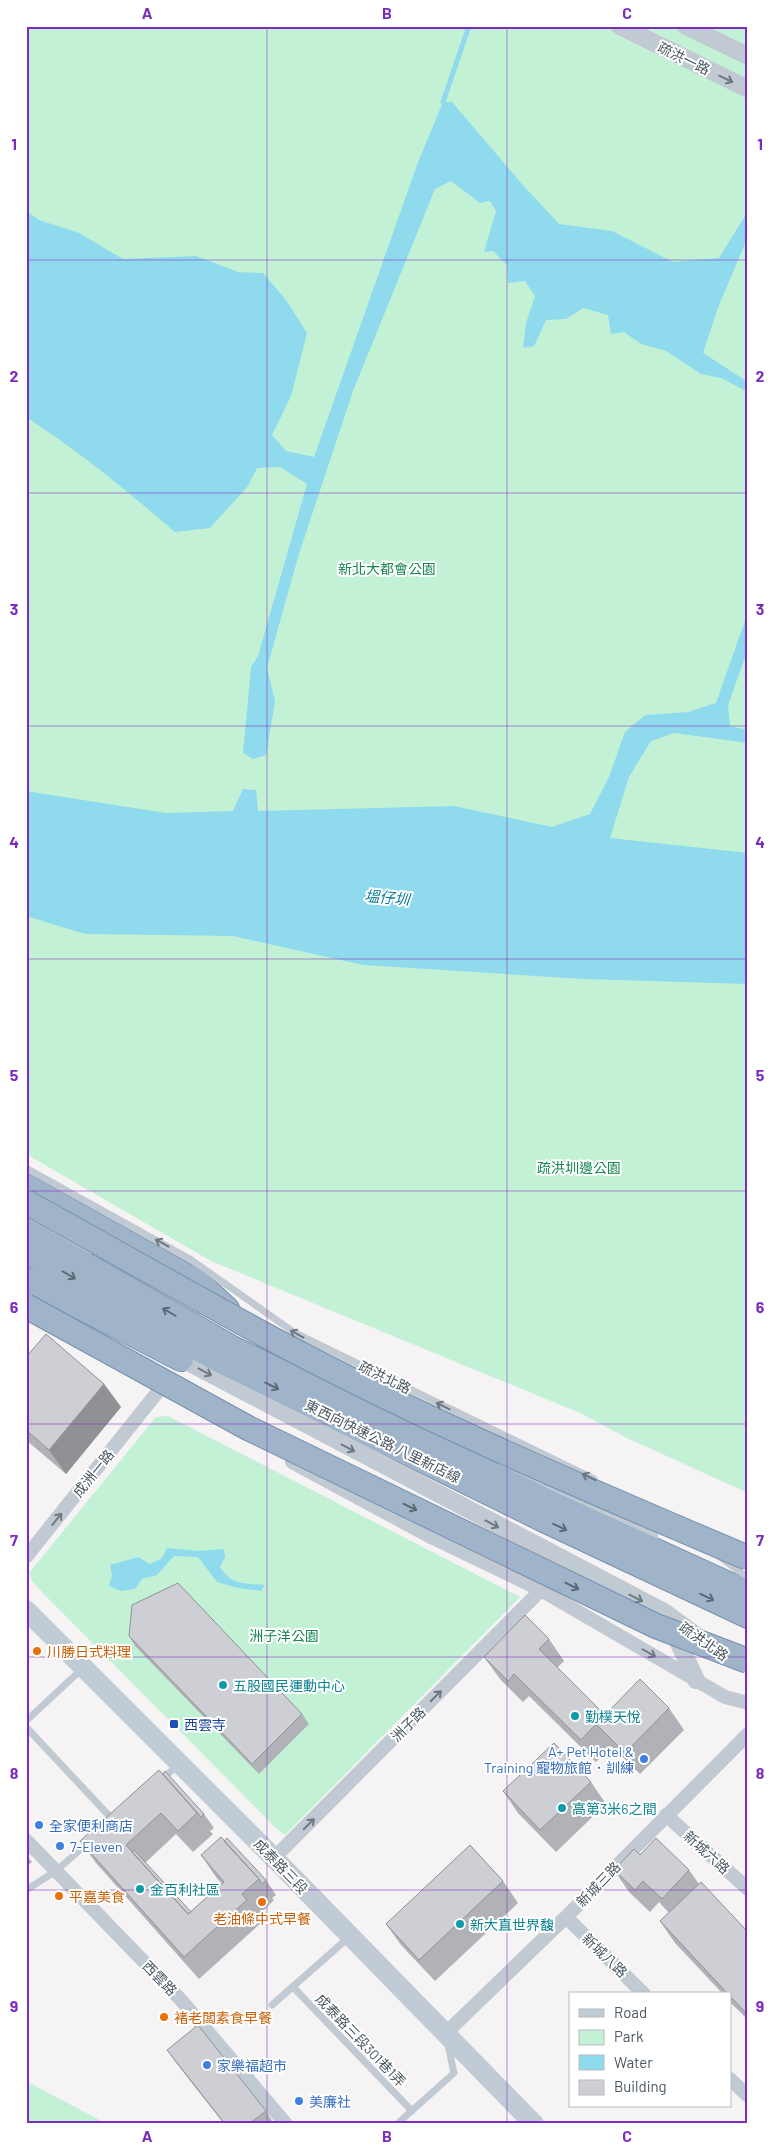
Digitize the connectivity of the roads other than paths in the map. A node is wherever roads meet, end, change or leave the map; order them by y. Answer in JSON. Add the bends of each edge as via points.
{"nodes":[{"id":1,"x":620,"y":26,"type":"edge"},
{"id":2,"x":686,"y":26,"type":"edge"},
{"id":3,"x":748,"y":56,"type":"edge"},
{"id":4,"x":748,"y":89,"type":"edge"},
{"id":5,"x":26,"y":1168,"type":"edge"},
{"id":6,"x":26,"y":1186,"type":"edge"},
{"id":7,"x":26,"y":1202,"type":"edge"},
{"id":8,"x":26,"y":1217,"type":"edge"},
{"id":9,"x":26,"y":1231,"type":"edge"},
{"id":10,"x":26,"y":1250,"type":"edge"},
{"id":11,"x":26,"y":1268,"type":"edge"},
{"id":12,"x":26,"y":1278,"type":"edge"},
{"id":13,"x":26,"y":1306,"type":"edge"},
{"id":14,"x":26,"y":1314,"type":"edge"},
{"id":15,"x":251,"y":1336,"type":"junction"},
{"id":16,"x":181,"y":1359,"type":"junction"},
{"id":17,"x":160,"y":1389,"type":"junction"},
{"id":18,"x":603,"y":1484,"type":"dead end"},
{"id":19,"x":656,"y":1510,"type":"dead end"},
{"id":20,"x":26,"y":1557,"type":"edge"},
{"id":21,"x":748,"y":1558,"type":"edge"},
{"id":22,"x":748,"y":1578,"type":"edge"},
{"id":23,"x":748,"y":1585,"type":"edge"},
{"id":24,"x":542,"y":1590,"type":"junction"},
{"id":25,"x":748,"y":1593,"type":"edge"},
{"id":26,"x":26,"y":1610,"type":"edge"},
{"id":27,"x":664,"y":1612,"type":"junction"},
{"id":28,"x":748,"y":1616,"type":"edge"},
{"id":29,"x":748,"y":1661,"type":"edge"},
{"id":30,"x":83,"y":1668,"type":"junction"},
{"id":31,"x":748,"y":1672,"type":"edge"},
{"id":32,"x":696,"y":1680,"type":"junction"},
{"id":33,"x":748,"y":1703,"type":"edge"},
{"id":34,"x":26,"y":1720,"type":"edge"},
{"id":35,"x":26,"y":1727,"type":"edge"},
{"id":36,"x":748,"y":1734,"type":"edge"},
{"id":37,"x":179,"y":1764,"type":"junction"},
{"id":38,"x":158,"y":1783,"type":"edge"},
{"id":39,"x":121,"y":1814,"type":"edge"},
{"id":40,"x":666,"y":1815,"type":"junction"},
{"id":41,"x":114,"y":1820,"type":"junction"},
{"id":42,"x":107,"y":1827,"type":"edge"},
{"id":43,"x":100,"y":1833,"type":"edge"},
{"id":44,"x":26,"y":1840,"type":"edge"},
{"id":45,"x":274,"y":1858,"type":"junction"},
{"id":46,"x":56,"y":1871,"type":"junction"},
{"id":47,"x":748,"y":1889,"type":"edge"},
{"id":48,"x":26,"y":1890,"type":"edge"},
{"id":49,"x":566,"y":1917,"type":"junction"},
{"id":50,"x":350,"y":1937,"type":"junction"},
{"id":51,"x":293,"y":1987,"type":"junction"},
{"id":52,"x":642,"y":1992,"type":"edge"},
{"id":53,"x":272,"y":2005,"type":"dead end"},
{"id":54,"x":446,"y":2033,"type":"junction"},
{"id":55,"x":732,"y":2081,"type":"edge"},
{"id":56,"x":748,"y":2096,"type":"edge"},
{"id":57,"x":412,"y":2111,"type":"junction"},
{"id":58,"x":286,"y":2124,"type":"edge"},
{"id":59,"x":398,"y":2124,"type":"edge"},
{"id":60,"x":534,"y":2124,"type":"edge"}],
"edges":[{"from":1,"to":4,"type":"street","name":"疏洪一路","one_way":true},
{"from":2,"to":3,"type":"street"},
{"from":18,"to":5,"type":"lane","name":"疏洪北路","one_way":true,"via":[[295,1333],[190,1259]]},
{"from":6,"to":15,"type":"highway","via":[[198,1284],[224,1306]]},
{"from":7,"to":21,"type":"highway","bridge":true,"via":[[275,1340],[404,1404],[512,1457]]},
{"from":8,"to":15,"type":"street","name":"疏洪北路"},
{"from":25,"to":9,"type":"highway","name":"東西向快速公路 八里新店線","one_way":true,"via":[[557,1506],[234,1349]]},
{"from":10,"to":28,"type":"highway","name":"東西向快速公路 八里新店線","one_way":true,"via":[[216,1359]]},
{"from":11,"to":16,"type":"street","name":"疏洪北路"},
{"from":12,"to":16,"type":"highway"},
{"from":13,"to":29,"type":"highway","one_way":true,"bridge":true,"via":[[257,1433],[656,1626]]},
{"from":14,"to":17,"type":"street"},
{"from":15,"to":23,"type":"street","name":"疏洪北路"},
{"from":16,"to":27,"type":"street","name":"疏洪北路","one_way":true},
{"from":20,"to":17,"type":"street","name":"成洲一路","one_way":true},
{"from":17,"to":24,"type":"street","via":[[431,1538]]},
{"from":19,"to":22,"type":"lane"},
{"from":24,"to":32,"type":"street","one_way":true},
{"from":45,"to":24,"type":"street","name":"洲子路","one_way":true},
{"from":26,"to":30,"type":"main road","name":"成泰路三段"},
{"from":27,"to":31,"type":"street","name":"疏洪北路"},
{"from":27,"to":32,"type":"street"},
{"from":30,"to":34,"type":"lane"},
{"from":30,"to":37,"type":"main road","name":"成泰路三段"},
{"from":32,"to":33,"type":"street","via":[[725,1697]]},
{"from":35,"to":41,"type":"lane"},
{"from":36,"to":40,"type":"street","name":"新城三路"},
{"from":37,"to":38,"type":"lane"},
{"from":37,"to":45,"type":"main road","name":"成泰路三段"},
{"from":39,"to":41,"type":"lane"},
{"from":40,"to":47,"type":"street","name":"新城六路"},
{"from":40,"to":49,"type":"street","name":"新城三路"},
{"from":41,"to":42,"type":"lane"},
{"from":43,"to":46,"type":"lane"},
{"from":44,"to":46,"type":"street","name":"西雲路"},
{"from":45,"to":50,"type":"main road","name":"成泰路三段"},
{"from":46,"to":48,"type":"lane"},
{"from":46,"to":58,"type":"street","name":"西雲路","via":[[181,2000]]},
{"from":49,"to":52,"type":"street","name":"新城八路"},
{"from":49,"to":54,"type":"street","name":"新城三路"},
{"from":50,"to":51,"type":"lane"},
{"from":50,"to":54,"type":"main road","name":"成泰路三段"},
{"from":51,"to":53,"type":"lane"},
{"from":51,"to":57,"type":"lane","name":"成泰路三段301巷1弄"},
{"from":54,"to":57,"type":"lane","via":[[454,2073]]},
{"from":54,"to":60,"type":"main road","name":"成泰路三段"},
{"from":55,"to":56,"type":"street"},
{"from":57,"to":59,"type":"lane"}]}
